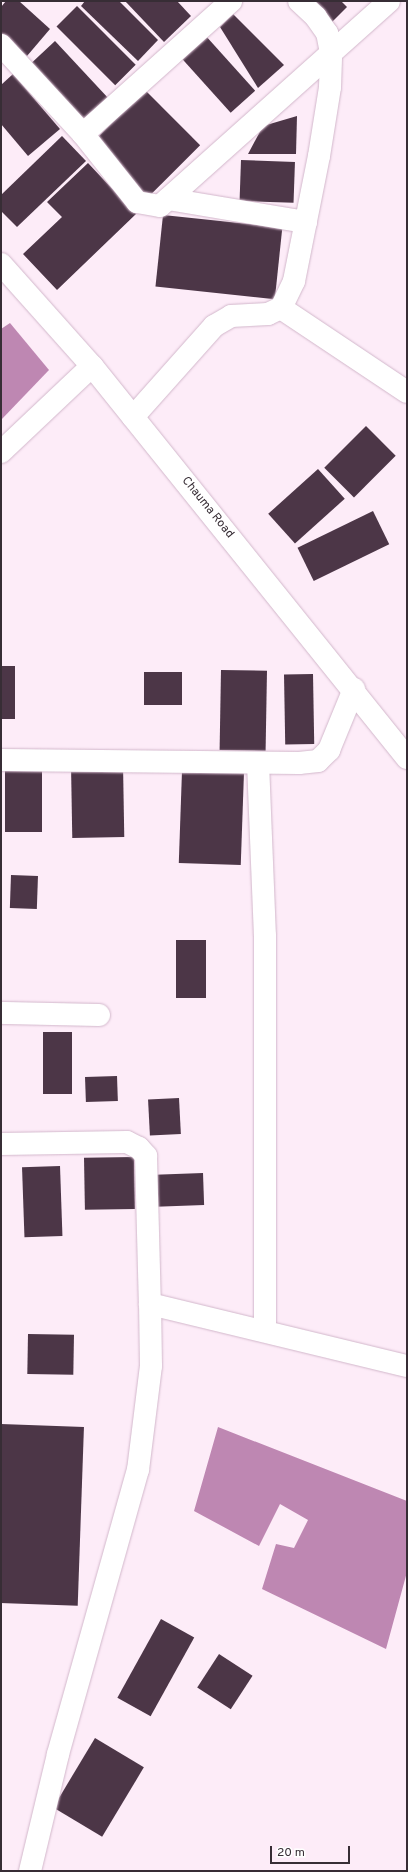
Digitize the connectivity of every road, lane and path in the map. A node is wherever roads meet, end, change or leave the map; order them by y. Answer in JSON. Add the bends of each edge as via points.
{"nodes":[{"id":1,"x":231,"y":1,"type":"edge"},
{"id":2,"x":299,"y":1,"type":"edge"},
{"id":3,"x":389,"y":1,"type":"edge"},
{"id":4,"x":1,"y":45,"type":"edge"},
{"id":5,"x":331,"y":53,"type":"junction"},
{"id":6,"x":83,"y":134,"type":"junction"},
{"id":7,"x":168,"y":199,"type":"junction"},
{"id":8,"x":306,"y":222,"type":"junction"},
{"id":9,"x":1,"y":264,"type":"edge"},
{"id":10,"x":281,"y":308,"type":"junction"},
{"id":11,"x":92,"y":366,"type":"junction"},
{"id":12,"x":407,"y":392,"type":"edge"},
{"id":13,"x":133,"y":417,"type":"junction"},
{"id":14,"x":1,"y":452,"type":"edge"},
{"id":15,"x":354,"y":689,"type":"junction"},
{"id":16,"x":407,"y":758,"type":"edge"},
{"id":17,"x":1,"y":760,"type":"edge"},
{"id":18,"x":258,"y":763,"type":"junction"},
{"id":19,"x":1,"y":1013,"type":"edge"},
{"id":20,"x":99,"y":1015,"type":"dead end"},
{"id":21,"x":1,"y":1144,"type":"edge"},
{"id":22,"x":150,"y":1304,"type":"junction"},
{"id":23,"x":265,"y":1330,"type":"junction"},
{"id":24,"x":407,"y":1366,"type":"edge"},
{"id":25,"x":30,"y":1871,"type":"edge"}],
"edges":[{"from":1,"to":6,"type":"street"},
{"from":2,"to":5,"type":"street","via":[[316,17],[327,33]]},
{"from":3,"to":5,"type":"street"},
{"from":4,"to":6,"type":"street"},
{"from":5,"to":7,"type":"street"},
{"from":5,"to":8,"type":"street","via":[[330,87],[320,156]]},
{"from":6,"to":7,"type":"street","via":[[137,202],[160,206]]},
{"from":7,"to":8,"type":"street"},
{"from":8,"to":10,"type":"street","via":[[294,282]]},
{"from":9,"to":11,"type":"street","name":"Chauma Road"},
{"from":10,"to":12,"type":"street"},
{"from":10,"to":13,"type":"street","via":[[268,314],[231,316],[214,326]]},
{"from":11,"to":13,"type":"street","name":"Chauma Road"},
{"from":11,"to":14,"type":"street"},
{"from":13,"to":15,"type":"street","name":"Chauma Road"},
{"from":15,"to":16,"type":"street","name":"Chauma Road"},
{"from":15,"to":18,"type":"street","via":[[329,750],[318,761]]},
{"from":17,"to":18,"type":"street"},
{"from":18,"to":23,"type":"street","via":[[265,936]]},
{"from":19,"to":20,"type":"street"},
{"from":21,"to":22,"type":"street","via":[[127,1142],[139,1148],[146,1156]]},
{"from":22,"to":23,"type":"street"},
{"from":22,"to":25,"type":"street","via":[[152,1366],[138,1470],[58,1754]]},
{"from":23,"to":24,"type":"street"}]}
